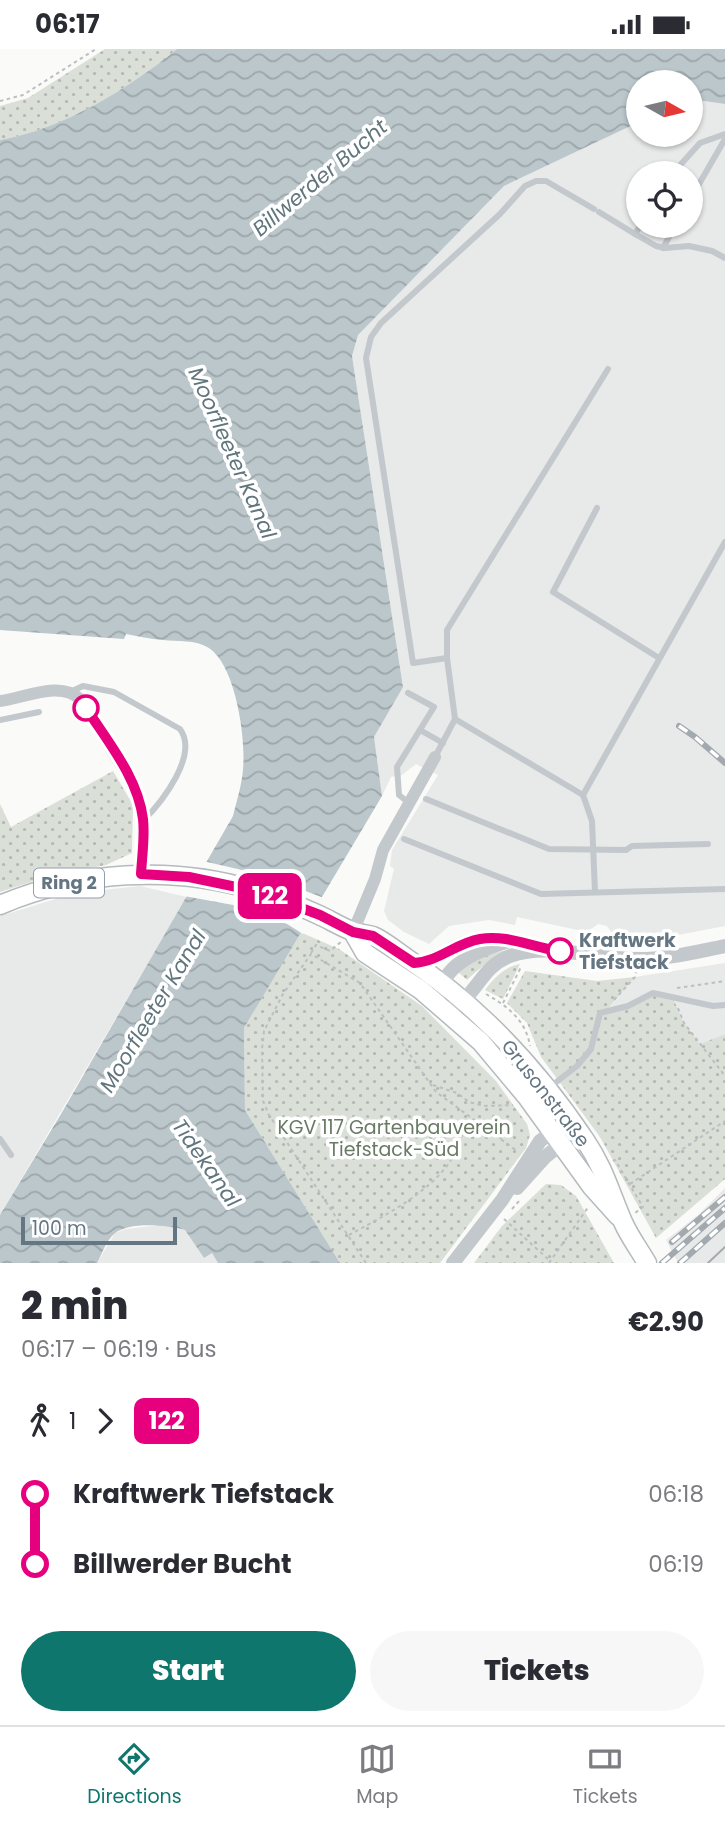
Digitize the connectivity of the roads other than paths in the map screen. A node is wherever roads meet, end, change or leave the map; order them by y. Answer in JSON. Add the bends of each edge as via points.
{"nodes":[{"id":1,"x":725,"y":134,"type":"edge"},
{"id":2,"x":725,"y":139,"type":"edge"},
{"id":3,"x":684,"y":161,"type":"edge"},
{"id":4,"x":703,"y":177,"type":"edge"},
{"id":5,"x":626,"y":229,"type":"edge"},
{"id":6,"x":643,"y":238,"type":"edge"},
{"id":7,"x":668,"y":238,"type":"edge"},
{"id":8,"x":663,"y":248,"type":"junction"},
{"id":9,"x":725,"y":258,"type":"edge"},
{"id":10,"x":608,"y":369,"type":"dead end"},
{"id":11,"x":597,"y":508,"type":"dead end"},
{"id":12,"x":725,"y":542,"type":"edge"},
{"id":13,"x":447,"y":658,"type":"junction"},
{"id":14,"x":659,"y":658,"type":"junction"},
{"id":15,"x":70,"y":692,"type":"junction"},
{"id":16,"x":408,"y":693,"type":"dead end"},
{"id":17,"x":0,"y":701,"type":"edge"},
{"id":18,"x":39,"y":712,"type":"dead end"},
{"id":19,"x":455,"y":719,"type":"junction"},
{"id":20,"x":0,"y":720,"type":"edge"},
{"id":21,"x":420,"y":730,"type":"junction"},
{"id":22,"x":443,"y":743,"type":"junction"},
{"id":23,"x":435,"y":757,"type":"joint"},
{"id":24,"x":583,"y":795,"type":"junction"},
{"id":25,"x":426,"y":799,"type":"dead end"},
{"id":26,"x":409,"y":803,"type":"junction"},
{"id":27,"x":143,"y":821,"type":"junction"},
{"id":28,"x":404,"y":839,"type":"dead end"},
{"id":29,"x":708,"y":844,"type":"dead end"},
{"id":30,"x":593,"y":848,"type":"junction"},
{"id":31,"x":141,"y":874,"type":"junction"},
{"id":32,"x":725,"y":889,"type":"edge"},
{"id":33,"x":594,"y":892,"type":"junction"},
{"id":34,"x":0,"y":905,"type":"edge"},
{"id":35,"x":353,"y":932,"type":"junction"},
{"id":36,"x":512,"y":940,"type":"junction"},
{"id":37,"x":725,"y":946,"type":"edge"},
{"id":38,"x":549,"y":950,"type":"junction"},
{"id":39,"x":414,"y":963,"type":"junction"},
{"id":40,"x":442,"y":982,"type":"junction"},
{"id":41,"x":468,"y":993,"type":"junction"},
{"id":42,"x":725,"y":1005,"type":"edge"},
{"id":43,"x":441,"y":1006,"type":"junction"},
{"id":44,"x":548,"y":1089,"type":"junction"},
{"id":45,"x":575,"y":1126,"type":"junction"},
{"id":46,"x":557,"y":1137,"type":"junction"},
{"id":47,"x":0,"y":1139,"type":"edge"},
{"id":48,"x":11,"y":1154,"type":"dead end"},
{"id":49,"x":624,"y":1223,"type":"junction"},
{"id":50,"x":453,"y":1263,"type":"edge"},
{"id":51,"x":647,"y":1263,"type":"edge"}],
"edges":[{"from":1,"to":3,"type":"lane","via":[[700,143]]},
{"from":2,"to":4,"type":"lane"},
{"from":5,"to":13,"type":"lane","via":[[546,181],[536,181],[525,186],[371,337],[366,358],[413,663]]},
{"from":6,"to":8,"type":"lane"},
{"from":7,"to":8,"type":"lane"},
{"from":8,"to":9,"type":"lane","via":[[689,246]]},
{"from":10,"to":13,"type":"lane","via":[[447,630]]},
{"from":11,"to":14,"type":"lane","via":[[552,592]]},
{"from":12,"to":14,"type":"lane"},
{"from":13,"to":19,"type":"lane"},
{"from":14,"to":24,"type":"lane"},
{"from":15,"to":17,"type":"street","via":[[58,690]]},
{"from":15,"to":27,"type":"street","via":[[85,704],[134,786]]},
{"from":15,"to":27,"type":"lane","via":[[83,686],[114,691],[184,734],[186,751],[179,771]]},
{"from":16,"to":21,"type":"lane","via":[[434,707]]},
{"from":18,"to":20,"type":"lane"},
{"from":19,"to":22,"type":"lane"},
{"from":19,"to":24,"type":"lane"},
{"from":21,"to":22,"type":"lane"},
{"from":21,"to":26,"type":"lane","via":[[397,767],[399,795]]},
{"from":22,"to":23,"type":"lane"},
{"from":23,"to":26,"type":"street"},
{"from":24,"to":30,"type":"lane","via":[[592,821]]},
{"from":25,"to":30,"type":"lane","via":[[549,849]]},
{"from":26,"to":35,"type":"street","via":[[383,850]]},
{"from":27,"to":31,"type":"street"},
{"from":28,"to":33,"type":"lane","via":[[541,894]]},
{"from":29,"to":30,"type":"lane"},
{"from":30,"to":33,"type":"lane"},
{"from":31,"to":34,"type":"main road","number":"Ring 2","via":[[74,881]]},
{"from":31,"to":35,"type":"main road","number":"Ring 2","via":[[247,888]]},
{"from":32,"to":33,"type":"lane"},
{"from":35,"to":39,"type":"main road","number":"Ring 2","via":[[373,936]]},
{"from":35,"to":43,"type":"main road","number":"Ring 2","via":[[365,953]]},
{"from":36,"to":38,"type":"street"},
{"from":36,"to":39,"type":"street","via":[[472,940]]},
{"from":36,"to":40,"type":"street","via":[[466,960]]},
{"from":37,"to":38,"type":"street","via":[[637,960]]},
{"from":38,"to":41,"type":"street","via":[[528,951],[496,963]]},
{"from":39,"to":40,"type":"main road","number":"Ring 2"},
{"from":40,"to":41,"type":"main road","name":"Grusonstraße","number":"Ring 2"},
{"from":40,"to":43,"type":"street"},
{"from":41,"to":43,"type":"street","via":[[454,1006]]},
{"from":41,"to":44,"type":"main road","name":"Grusonstraße","number":"Ring 2"},
{"from":42,"to":44,"type":"lane","via":[[653,993],[600,1013],[591,1049],[578,1066]]},
{"from":43,"to":46,"type":"main road","name":"Grusonstraße","number":"Ring 2","via":[[481,1042]]},
{"from":44,"to":45,"type":"main road","name":"Grusonstraße","number":"Ring 2"},
{"from":45,"to":46,"type":"street"},
{"from":45,"to":49,"type":"main road","name":"Grusonstraße","number":"Ring 2","via":[[608,1179]]},
{"from":46,"to":49,"type":"main road","name":"Grusonstraße","number":"Ring 2"},
{"from":46,"to":50,"type":"street","via":[[534,1149],[507,1205]]},
{"from":47,"to":48,"type":"lane"},
{"from":49,"to":51,"type":"main road","name":"Grusonstraße","number":"Ring 2"}]}
